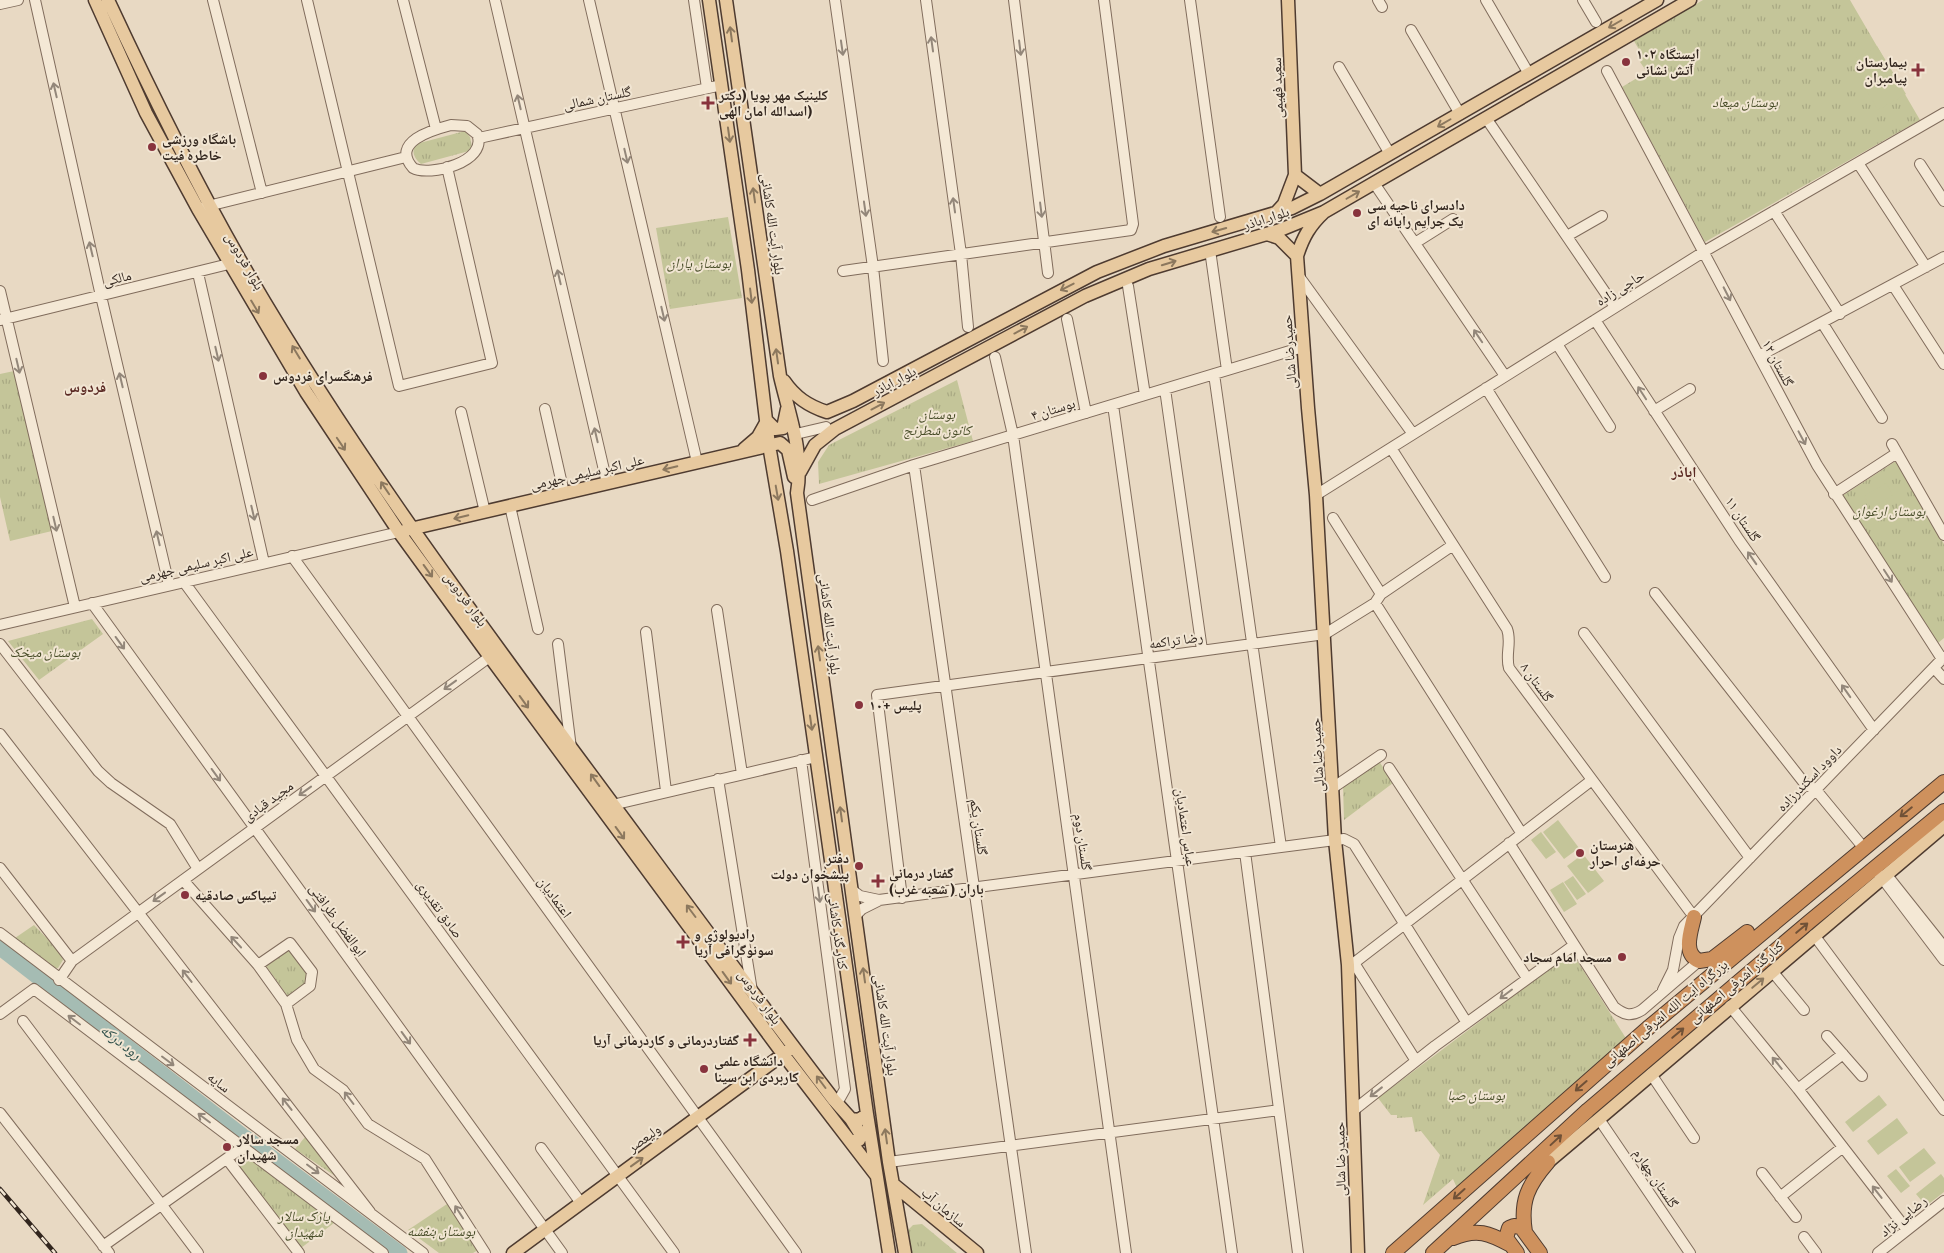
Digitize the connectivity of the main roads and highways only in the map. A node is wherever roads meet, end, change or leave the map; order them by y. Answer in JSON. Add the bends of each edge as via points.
{"nodes":[{"id":1,"x":95,"y":0,"type":"edge"},
{"id":2,"x":108,"y":0,"type":"edge"},
{"id":3,"x":709,"y":0,"type":"edge"},
{"id":4,"x":726,"y":0,"type":"edge"},
{"id":5,"x":1288,"y":0,"type":"edge"},
{"id":6,"x":1657,"y":0,"type":"edge"},
{"id":7,"x":1690,"y":0,"type":"edge"},
{"id":8,"x":1295,"y":175,"type":"junction"},
{"id":9,"x":1320,"y":194,"type":"junction"},
{"id":10,"x":204,"y":207,"type":"junction"},
{"id":11,"x":1324,"y":212,"type":"junction"},
{"id":12,"x":1275,"y":214,"type":"junction"},
{"id":13,"x":1268,"y":234,"type":"junction"},
{"id":14,"x":1297,"y":256,"type":"junction"},
{"id":15,"x":780,"y":376,"type":"junction"},
{"id":16,"x":787,"y":404,"type":"junction"},
{"id":17,"x":827,"y":412,"type":"junction"},
{"id":18,"x":767,"y":420,"type":"junction"},
{"id":19,"x":830,"y":428,"type":"junction"},
{"id":20,"x":769,"y":445,"type":"junction"},
{"id":21,"x":739,"y":452,"type":"junction"},
{"id":22,"x":800,"y":472,"type":"junction"},
{"id":23,"x":797,"y":493,"type":"junction"},
{"id":24,"x":406,"y":530,"type":"junction"},
{"id":25,"x":1944,"y":782,"type":"edge"},
{"id":26,"x":1944,"y":811,"type":"edge"},
{"id":27,"x":1944,"y":826,"type":"edge"},
{"id":28,"x":1881,"y":873,"type":"junction"},
{"id":29,"x":1779,"y":916,"type":"junction"},
{"id":30,"x":1694,"y":917,"type":"road end"},
{"id":31,"x":788,"y":1050,"type":"junction"},
{"id":32,"x":867,"y":1114,"type":"junction"},
{"id":33,"x":851,"y":1119,"type":"junction"},
{"id":34,"x":850,"y":1140,"type":"junction"},
{"id":35,"x":1548,"y":1162,"type":"junction"},
{"id":36,"x":1520,"y":1173,"type":"junction"},
{"id":37,"x":876,"y":1175,"type":"junction"},
{"id":38,"x":893,"y":1184,"type":"junction"},
{"id":39,"x":1525,"y":1232,"type":"junction"},
{"id":40,"x":1447,"y":1241,"type":"junction"},
{"id":41,"x":1514,"y":1249,"type":"edge"},
{"id":42,"x":513,"y":1253,"type":"edge"},
{"id":43,"x":889,"y":1253,"type":"edge"},
{"id":44,"x":904,"y":1253,"type":"edge"},
{"id":45,"x":977,"y":1253,"type":"edge"},
{"id":46,"x":1358,"y":1253,"type":"edge"},
{"id":47,"x":1393,"y":1253,"type":"edge"},
{"id":48,"x":1433,"y":1253,"type":"edge"},
{"id":49,"x":1540,"y":1253,"type":"edge"}],
"edges":[{"from":1,"to":10,"type":"main road","name":"بلوار فردوس","via":[[146,113]]},
{"from":2,"to":10,"type":"main road","name":"بلوار فردوس"},
{"from":3,"to":18,"type":"main road","one_way":true},
{"from":15,"to":4,"type":"main road","name":"بلوار آیت الله کاشانی","one_way":true},
{"from":5,"to":8,"type":"main road","name":"سعید فهیمی"},
{"from":6,"to":9,"type":"main road","name":"بلوار اباذر","one_way":true},
{"from":11,"to":7,"type":"main road","name":"بلوار اباذر","one_way":true},
{"from":8,"to":9,"type":"main road"},
{"from":8,"to":12,"type":"main road","via":[[1284,204]]},
{"from":9,"to":12,"type":"main road","name":"بلوار اباذر"},
{"from":10,"to":24,"type":"main road","name":"بلوار فردوس","via":[[235,263]]},
{"from":11,"to":13,"type":"main road","name":"بلوار اباذر"},
{"from":11,"to":14,"type":"main road","via":[[1311,224]]},
{"from":12,"to":17,"type":"main road","name":"بلوار اباذر","one_way":true,"via":[[1164,246],[1112,265],[853,402]]},
{"from":13,"to":14,"type":"main road","via":[[1284,242]]},
{"from":19,"to":13,"type":"main road","name":"بلوار اباذر","one_way":true,"via":[[1122,279]]},
{"from":14,"to":46,"type":"main road","name":"حمیدرضا شالی","via":[[1316,495],[1335,840],[1351,964]]},
{"from":15,"to":16,"type":"main road","name":"بلوار آیت الله کاشانی"},
{"from":15,"to":17,"type":"main road","via":[[800,400]]},
{"from":16,"to":18,"type":"main road","via":[[786,425],[782,429],[776,429]]},
{"from":16,"to":22,"type":"main road","name":"بلوار آیت الله کاشانی","via":[[796,434]]},
{"from":17,"to":19,"type":"main road","via":[[823,422]]},
{"from":18,"to":20,"type":"main road"},
{"from":18,"to":21,"type":"main road","via":[[754,443]]},
{"from":19,"to":22,"type":"main road","name":"بلوار اباذر"},
{"from":20,"to":21,"type":"main road","name":"علی اکبر سلیمی جهرمی"},
{"from":20,"to":23,"type":"main road","via":[[780,443],[788,450]]},
{"from":20,"to":32,"type":"main road","one_way":true},
{"from":21,"to":24,"type":"main road","name":"علی اکبر سلیمی جهرمی","one_way":true},
{"from":22,"to":23,"type":"main road","name":"بلوار آیت الله کاشانی"},
{"from":38,"to":23,"type":"main road","name":"بلوار آیت الله کاشانی","one_way":true},
{"from":24,"to":31,"type":"main road","name":"بلوار فردوس"},
{"from":25,"to":29,"type":"highway","name":"بزرگراه آیت الله اشرفی اصفهانی","one_way":true},
{"from":26,"to":28,"type":"highway","name":"بزرگراه آیت الله اشرفی اصفهانی"},
{"from":27,"to":28,"type":"main road","name":"کنارگذر اشرفی اصفهانی"},
{"from":35,"to":28,"type":"main road","name":"کنارگذر اشرفی اصفهانی","one_way":true,"via":[[1814,935]]},
{"from":36,"to":28,"type":"highway","name":"بزرگراه آیت الله اشرفی اصفهانی","one_way":true,"via":[[1588,1110]]},
{"from":29,"to":30,"type":"highway","via":[[1753,928],[1712,959],[1699,961],[1692,957],[1689,948]]},
{"from":29,"to":47,"type":"highway","name":"بزرگراه آیت الله اشرفی اصفهانی","one_way":true,"via":[[1544,1117]]},
{"from":33,"to":31,"type":"main road","name":"بلوار فردوس","one_way":true},
{"from":31,"to":34,"type":"main road","name":"بلوار فردوس"},
{"from":42,"to":31,"type":"main road","name":"ولیعصر","one_way":true},
{"from":32,"to":33,"type":"main road","via":[[858,1120]]},
{"from":32,"to":37,"type":"main road"},
{"from":33,"to":34,"type":"main road","via":[[861,1136],[859,1140]]},
{"from":34,"to":37,"type":"main road","name":"بلوار فردوس"},
{"from":35,"to":36,"type":"main road","name":"کنارگذر اشرفی اصفهانی"},
{"from":35,"to":39,"type":"highway","via":[[1527,1189],[1522,1215]]},
{"from":36,"to":40,"type":"highway","name":"بزرگراه آیت الله اشرفی اصفهانی"},
{"from":37,"to":43,"type":"main road"},
{"from":38,"to":44,"type":"main road","name":"بلوار آیت الله کاشانی"},
{"from":38,"to":45,"type":"main road","name":"سازمان آب"},
{"from":39,"to":41,"type":"highway","via":[[1518,1226],[1509,1228],[1506,1238]]},
{"from":39,"to":49,"type":"highway"},
{"from":40,"to":41,"type":"highway","via":[[1469,1232],[1496,1237]]},
{"from":40,"to":48,"type":"highway","name":"بزرگراه آیت الله اشرفی اصفهانی"}]}
